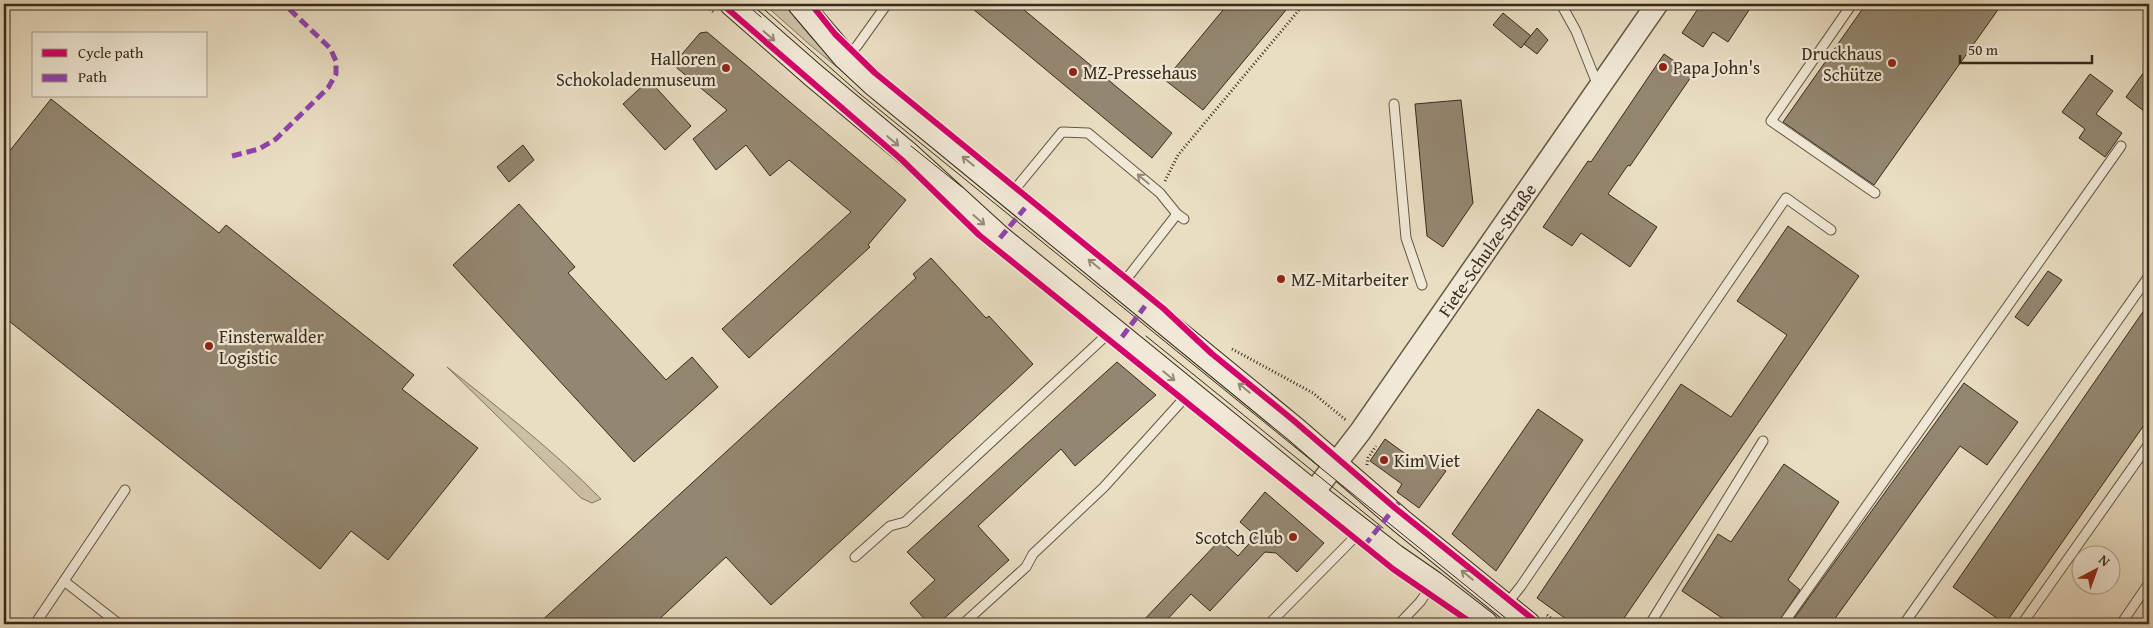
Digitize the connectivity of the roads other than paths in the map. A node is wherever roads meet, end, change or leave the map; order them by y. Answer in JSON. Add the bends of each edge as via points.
{"nodes":[{"id":1,"x":732,"y":4,"type":"edge"},
{"id":2,"x":800,"y":4,"type":"edge"},
{"id":3,"x":887,"y":4,"type":"edge"},
{"id":4,"x":1561,"y":4,"type":"edge"},
{"id":5,"x":1657,"y":4,"type":"edge"},
{"id":6,"x":1852,"y":4,"type":"edge"},
{"id":7,"x":845,"y":57,"type":"junction"},
{"id":8,"x":1599,"y":88,"type":"junction"},
{"id":9,"x":1394,"y":104,"type":"dead end"},
{"id":10,"x":2121,"y":146,"type":"dead end"},
{"id":11,"x":1875,"y":193,"type":"dead end"},
{"id":12,"x":1010,"y":196,"type":"junction"},
{"id":13,"x":1830,"y":230,"type":"dead end"},
{"id":14,"x":2149,"y":276,"type":"edge"},
{"id":15,"x":1422,"y":285,"type":"dead end"},
{"id":16,"x":1121,"y":286,"type":"junction"},
{"id":17,"x":1113,"y":329,"type":"junction"},
{"id":18,"x":1190,"y":392,"type":"junction"},
{"id":19,"x":1763,"y":440,"type":"dead end"},
{"id":20,"x":2149,"y":444,"type":"edge"},
{"id":21,"x":1335,"y":464,"type":"junction"},
{"id":22,"x":125,"y":490,"type":"dead end"},
{"id":23,"x":1313,"y":493,"type":"junction"},
{"id":24,"x":1360,"y":529,"type":"junction"},
{"id":25,"x":856,"y":557,"type":"dead end"},
{"id":26,"x":64,"y":581,"type":"junction"},
{"id":27,"x":1433,"y":582,"type":"junction"},
{"id":28,"x":2149,"y":583,"type":"edge"},
{"id":29,"x":1505,"y":606,"type":"junction"},
{"id":30,"x":35,"y":624,"type":"edge"},
{"id":31,"x":119,"y":624,"type":"edge"},
{"id":32,"x":963,"y":624,"type":"edge"},
{"id":33,"x":1269,"y":624,"type":"edge"},
{"id":34,"x":1398,"y":624,"type":"edge"},
{"id":35,"x":1486,"y":624,"type":"edge"},
{"id":36,"x":1528,"y":624,"type":"edge"},
{"id":37,"x":1650,"y":624,"type":"edge"},
{"id":38,"x":1784,"y":624,"type":"edge"},
{"id":39,"x":1904,"y":624,"type":"edge"},
{"id":40,"x":2022,"y":624,"type":"edge"},
{"id":41,"x":2121,"y":624,"type":"edge"}],
"edges":[{"from":1,"to":17,"type":"main road","one_way":true,"via":[[909,155],[1000,238]]},
{"from":2,"to":7,"type":"main road"},
{"from":3,"to":7,"type":"lane"},
{"from":4,"to":8,"type":"lane","via":[[1576,31]]},
{"from":5,"to":8,"type":"street","name":"Fiete-Schulze-Straße"},
{"from":6,"to":11,"type":"lane","via":[[1772,121]]},
{"from":12,"to":7,"type":"main road","one_way":true},
{"from":8,"to":21,"type":"street","name":"Fiete-Schulze-Straße"},
{"from":9,"to":15,"type":"lane","via":[[1406,238]]},
{"from":10,"to":38,"type":"lane"},
{"from":16,"to":12,"type":"main road","one_way":true},
{"from":16,"to":12,"type":"lane","one_way":true,"via":[[1180,216],[1160,193],[1088,133],[1062,132]]},
{"from":13,"to":29,"type":"lane","via":[[1786,198]]},
{"from":14,"to":39,"type":"lane"},
{"from":21,"to":16,"type":"main road","one_way":true},
{"from":17,"to":18,"type":"main road","one_way":true},
{"from":17,"to":25,"type":"lane","via":[[906,522],[890,526]]},
{"from":18,"to":23,"type":"main road"},
{"from":18,"to":32,"type":"lane","via":[[1104,487],[1033,554],[1026,567]]},
{"from":19,"to":37,"type":"lane"},
{"from":20,"to":40,"type":"lane"},
{"from":21,"to":23,"type":"street","name":"Fiete-Schulze-Straße"},
{"from":29,"to":21,"type":"main road","one_way":true},
{"from":22,"to":26,"type":"lane"},
{"from":23,"to":24,"type":"main road"},
{"from":24,"to":27,"type":"main road"},
{"from":24,"to":33,"type":"lane"},
{"from":26,"to":30,"type":"lane"},
{"from":26,"to":31,"type":"lane"},
{"from":27,"to":34,"type":"lane","via":[[1420,602]]},
{"from":27,"to":35,"type":"main road"},
{"from":28,"to":41,"type":"lane"},
{"from":29,"to":36,"type":"main road"}]}
